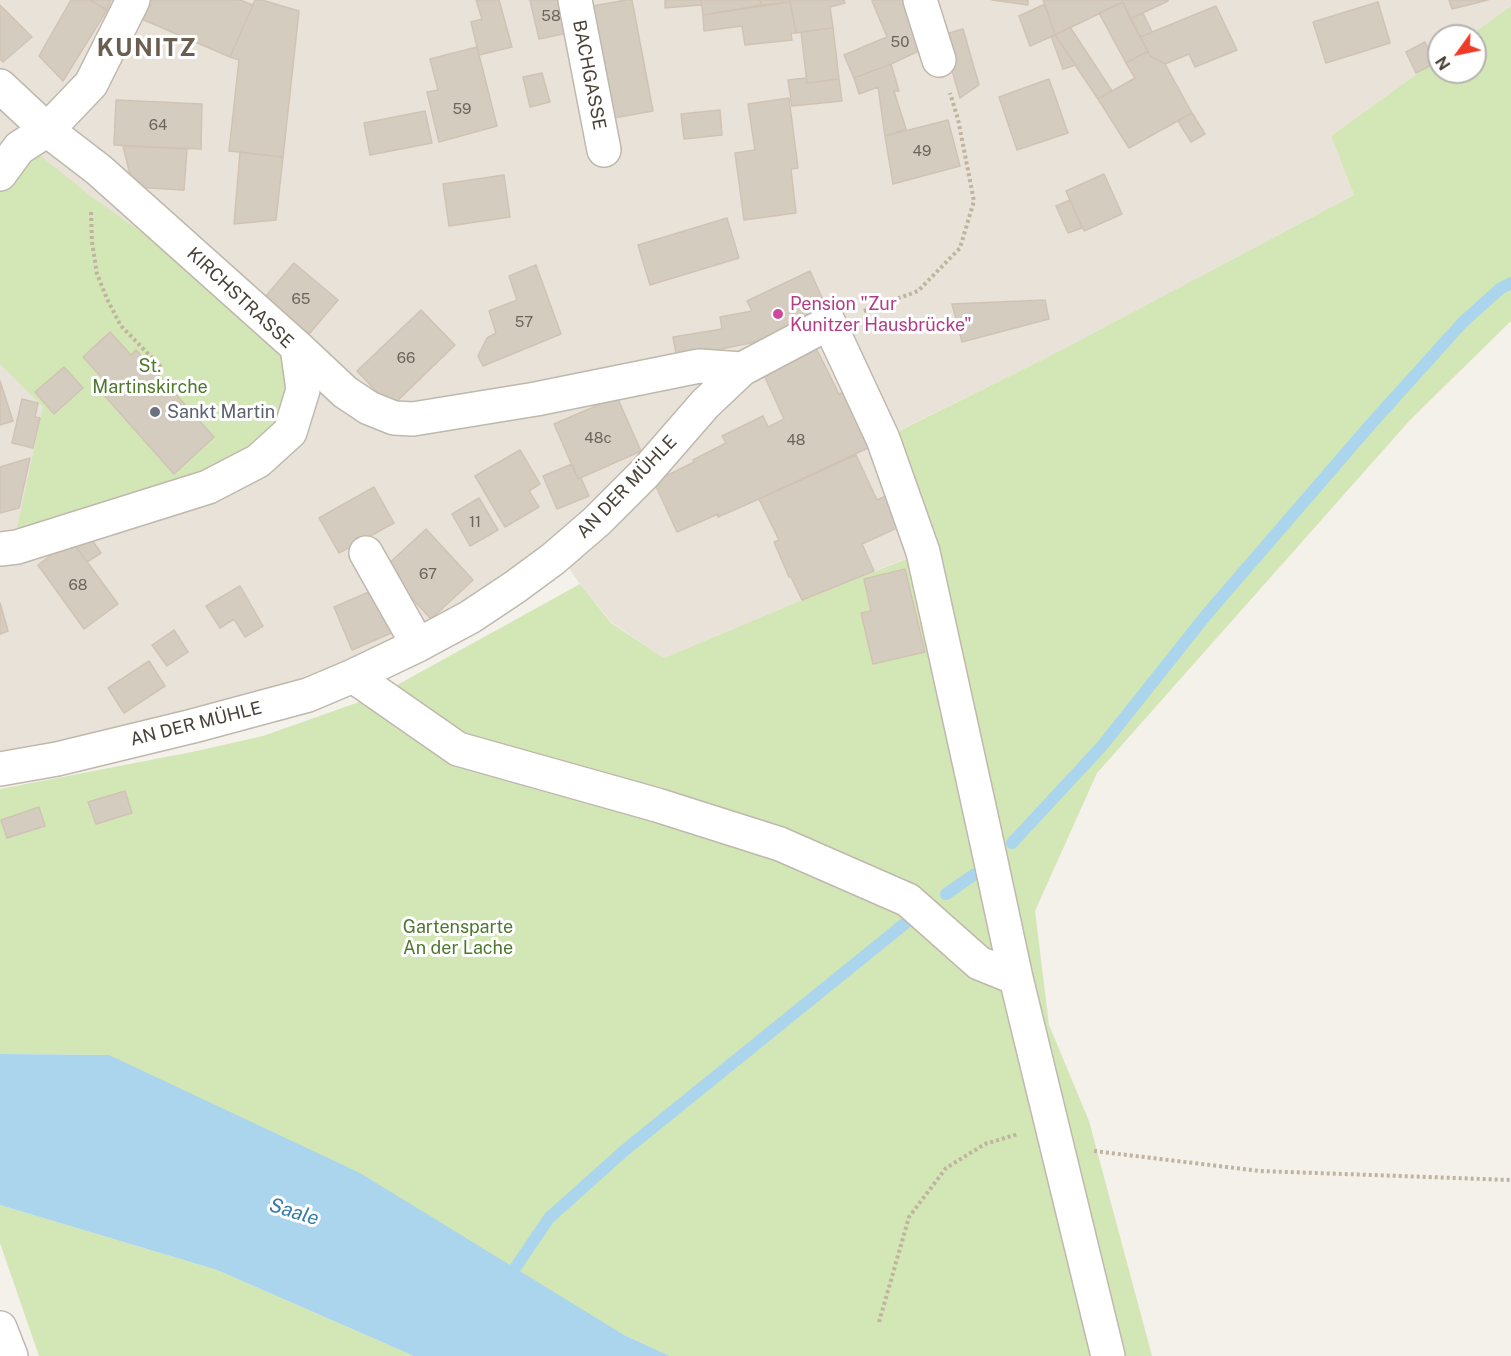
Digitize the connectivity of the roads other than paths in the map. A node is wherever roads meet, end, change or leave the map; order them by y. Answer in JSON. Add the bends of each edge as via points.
{"nodes":[{"id":1,"x":133,"y":0,"type":"edge"},
{"id":2,"x":575,"y":0,"type":"edge"},
{"id":3,"x":920,"y":0,"type":"edge"},
{"id":4,"x":939,"y":60,"type":"road end"},
{"id":5,"x":0,"y":86,"type":"edge"},
{"id":6,"x":47,"y":130,"type":"junction"},
{"id":7,"x":604,"y":150,"type":"dead end"},
{"id":8,"x":0,"y":174,"type":"edge"},
{"id":9,"x":297,"y":347,"type":"junction"},
{"id":10,"x":742,"y":369,"type":"junction"},
{"id":11,"x":0,"y":549,"type":"edge"},
{"id":12,"x":366,"y":553,"type":"dead end"},
{"id":13,"x":417,"y":645,"type":"junction"},
{"id":14,"x":352,"y":676,"type":"junction"},
{"id":15,"x":0,"y":769,"type":"edge"},
{"id":16,"x":1016,"y":978,"type":"junction"},
{"id":17,"x":0,"y":1328,"type":"edge"},
{"id":18,"x":11,"y":1356,"type":"edge"},
{"id":19,"x":1108,"y":1356,"type":"edge"}],
"edges":[{"from":1,"to":6,"type":"street","via":[[91,84]]},
{"from":2,"to":7,"type":"street","name":"BACHGASSE"},
{"from":3,"to":4,"type":"street"},
{"from":5,"to":6,"type":"street","name":"KIRCHSTRASSE"},
{"from":6,"to":8,"type":"street","via":[[19,148]]},
{"from":6,"to":9,"type":"street","name":"KIRCHSTRASSE","via":[[99,170]]},
{"from":9,"to":10,"type":"street","via":[[345,392],[394,418],[536,399],[699,366]]},
{"from":9,"to":11,"type":"street","name":"KIRCHSTRASSE","via":[[303,390],[290,432],[258,461],[208,487]]},
{"from":10,"to":13,"type":"street","name":"AN DER MÜHLE","via":[[597,521],[553,559],[470,617]]},
{"from":10,"to":16,"type":"street","name":"AN DER MÜHLE","via":[[829,323],[884,438],[922,552]]},
{"from":12,"to":13,"type":"street"},
{"from":13,"to":14,"type":"street","name":"AN DER MÜHLE"},
{"from":14,"to":15,"type":"street","name":"AN DER MÜHLE","via":[[308,695],[193,726]]},
{"from":14,"to":16,"type":"street","via":[[458,749],[780,844],[908,900],[979,963]]},
{"from":16,"to":19,"type":"street"},
{"from":17,"to":18,"type":"street"}]}
